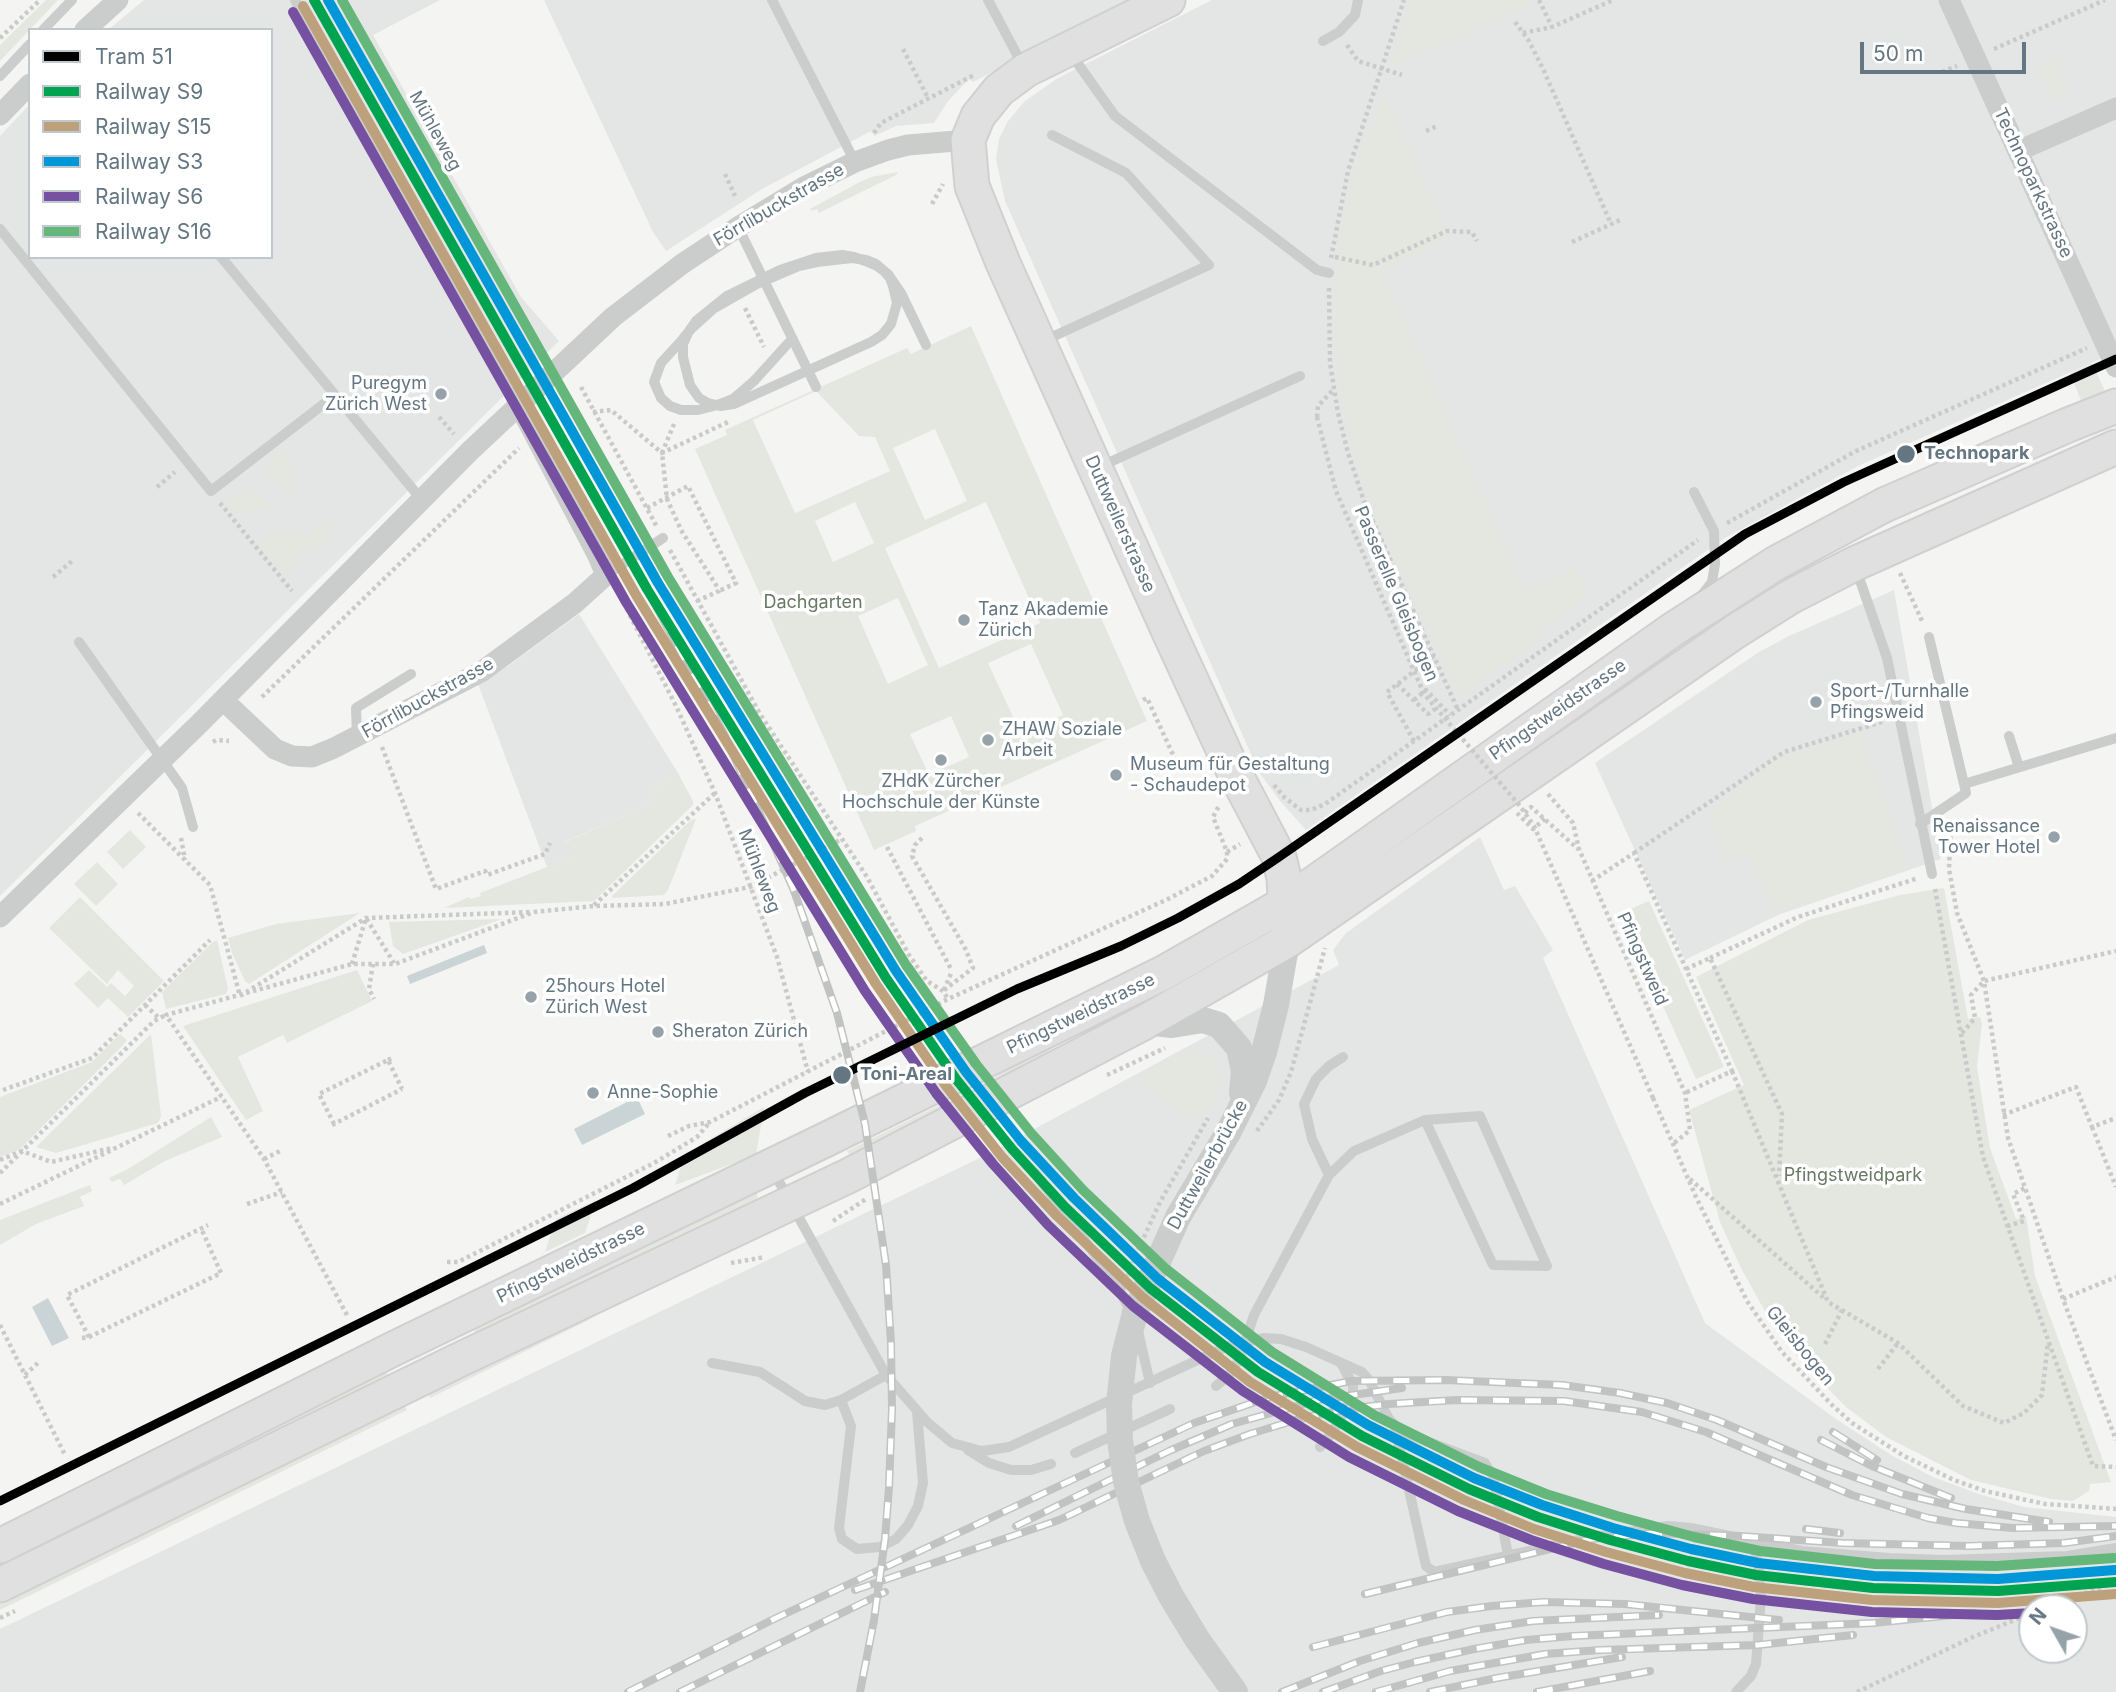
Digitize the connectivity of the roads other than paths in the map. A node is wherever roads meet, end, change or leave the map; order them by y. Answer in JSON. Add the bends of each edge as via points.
{"nodes":[{"id":1,"x":72,"y":0,"type":"edge"},
{"id":2,"x":118,"y":0,"type":"edge"},
{"id":3,"x":295,"y":0,"type":"edge"},
{"id":4,"x":772,"y":0,"type":"edge"},
{"id":5,"x":988,"y":0,"type":"edge"},
{"id":6,"x":1168,"y":0,"type":"edge"},
{"id":7,"x":1358,"y":0,"type":"edge"},
{"id":8,"x":1949,"y":0,"type":"edge"},
{"id":9,"x":45,"y":28,"type":"edge"},
{"id":10,"x":87,"y":28,"type":"edge"},
{"id":11,"x":1323,"y":41,"type":"dead end"},
{"id":12,"x":28,"y":46,"type":"edge"},
{"id":13,"x":1067,"y":49,"type":"junction"},
{"id":14,"x":1026,"y":71,"type":"junction"},
{"id":15,"x":0,"y":76,"type":"edge"},
{"id":16,"x":28,"y":86,"type":"edge"},
{"id":17,"x":2116,"y":108,"type":"edge"},
{"id":18,"x":0,"y":115,"type":"edge"},
{"id":19,"x":1052,"y":135,"type":"dead end"},
{"id":20,"x":968,"y":141,"type":"junction"},
{"id":21,"x":2018,"y":151,"type":"junction"},
{"id":22,"x":855,"y":162,"type":"junction"},
{"id":23,"x":738,"y":227,"type":"junction"},
{"id":24,"x":0,"y":229,"type":"edge"},
{"id":25,"x":222,"y":259,"type":"edge"},
{"id":26,"x":1329,"y":274,"type":"road end"},
{"id":27,"x":792,"y":339,"type":"junction"},
{"id":28,"x":1039,"y":343,"type":"junction"},
{"id":29,"x":926,"y":345,"type":"dead end"},
{"id":30,"x":2116,"y":367,"type":"edge"},
{"id":31,"x":1300,"y":376,"type":"dead end"},
{"id":32,"x":816,"y":387,"type":"dead end"},
{"id":33,"x":334,"y":396,"type":"junction"},
{"id":34,"x":519,"y":405,"type":"junction"},
{"id":35,"x":2116,"y":406,"type":"edge"},
{"id":36,"x":2116,"y":447,"type":"edge"},
{"id":37,"x":1095,"y":469,"type":"junction"},
{"id":38,"x":1694,"y":492,"type":"dead end"},
{"id":39,"x":421,"y":499,"type":"junction"},
{"id":40,"x":663,"y":538,"type":"road end"},
{"id":41,"x":606,"y":575,"type":"junction"},
{"id":42,"x":1859,"y":577,"type":"junction"},
{"id":43,"x":1672,"y":630,"type":"junction"},
{"id":44,"x":1929,"y":637,"type":"road end"},
{"id":45,"x":79,"y":642,"type":"dead end"},
{"id":46,"x":411,"y":674,"type":"dead end"},
{"id":47,"x":223,"y":700,"type":"junction"},
{"id":48,"x":2009,"y":736,"type":"dead end"},
{"id":49,"x":357,"y":737,"type":"junction"},
{"id":50,"x":2116,"y":738,"type":"edge"},
{"id":51,"x":161,"y":759,"type":"junction"},
{"id":52,"x":2019,"y":767,"type":"junction"},
{"id":53,"x":1965,"y":789,"type":"junction"},
{"id":54,"x":1920,"y":824,"type":"junction"},
{"id":55,"x":193,"y":827,"type":"dead end"},
{"id":56,"x":1932,"y":874,"type":"road end"},
{"id":57,"x":1286,"y":903,"type":"junction"},
{"id":58,"x":0,"y":917,"type":"edge"},
{"id":59,"x":1287,"y":941,"type":"junction"},
{"id":60,"x":1145,"y":1022,"type":"junction"},
{"id":61,"x":1343,"y":1057,"type":"dead end"},
{"id":62,"x":1425,"y":1120,"type":"junction"},
{"id":63,"x":1229,"y":1131,"type":"junction"},
{"id":64,"x":771,"y":1166,"type":"junction"},
{"id":65,"x":1035,"y":1173,"type":"dead end"},
{"id":66,"x":1329,"y":1175,"type":"junction"},
{"id":67,"x":791,"y":1203,"type":"junction"},
{"id":68,"x":1244,"y":1341,"type":"junction"},
{"id":69,"x":712,"y":1363,"type":"dead end"},
{"id":70,"x":1341,"y":1363,"type":"junction"},
{"id":71,"x":886,"y":1375,"type":"junction"},
{"id":72,"x":1150,"y":1383,"type":"junction"},
{"id":73,"x":1216,"y":1387,"type":"dead end"},
{"id":74,"x":841,"y":1400,"type":"junction"},
{"id":75,"x":1170,"y":1409,"type":"dead end"},
{"id":76,"x":918,"y":1412,"type":"junction"},
{"id":77,"x":1395,"y":1427,"type":"junction"},
{"id":78,"x":1320,"y":1447,"type":"dead end"},
{"id":79,"x":966,"y":1448,"type":"junction"},
{"id":80,"x":1075,"y":1453,"type":"dead end"},
{"id":81,"x":1051,"y":1464,"type":"dead end"},
{"id":82,"x":1752,"y":1540,"type":"junction"},
{"id":83,"x":0,"y":1546,"type":"edge"},
{"id":84,"x":2116,"y":1548,"type":"edge"},
{"id":85,"x":1508,"y":1556,"type":"junction"},
{"id":86,"x":12,"y":1596,"type":"edge"},
{"id":87,"x":1235,"y":1692,"type":"edge"},
{"id":88,"x":1736,"y":1692,"type":"edge"}],
"edges":[{"from":1,"to":9,"type":"lane"},
{"from":2,"to":10,"type":"street"},
{"from":3,"to":34,"type":"lane"},
{"from":4,"to":22,"type":"lane"},
{"from":5,"to":14,"type":"lane"},
{"from":6,"to":13,"type":"main road"},
{"from":7,"to":11,"type":"lane","via":[[1355,15]]},
{"from":8,"to":21,"type":"street","name":"Technoparkstrasse"},
{"from":12,"to":15,"type":"lane"},
{"from":13,"to":14,"type":"main road"},
{"from":13,"to":26,"type":"lane","via":[[1115,116],[1317,270]]},
{"from":14,"to":20,"type":"main road","via":[[982,109]]},
{"from":16,"to":18,"type":"street"},
{"from":17,"to":21,"type":"street"},
{"from":19,"to":28,"type":"lane","via":[[1126,173],[1209,265]]},
{"from":20,"to":22,"type":"street","name":"Förrlibuckstrasse","via":[[908,145]]},
{"from":20,"to":28,"type":"main road","name":"Duttweilerstrasse","via":[[974,195]]},
{"from":21,"to":30,"type":"street","name":"Technoparkstrasse"},
{"from":22,"to":23,"type":"street","name":"Förrlibuckstrasse"},
{"from":23,"to":27,"type":"lane"},
{"from":23,"to":34,"type":"street","name":"Förrlibuckstrasse","via":[[613,317]]},
{"from":24,"to":33,"type":"lane","via":[[211,491]]},
{"from":25,"to":33,"type":"lane"},
{"from":27,"to":29,"type":"lane","bridge":true,"via":[[745,390],[723,403],[698,410],[681,410],[670,406],[656,390],[661,363],[682,340],[687,334],[691,329],[729,299],[799,266],[852,258],[866,260],[876,264],[884,271],[890,278],[897,303],[882,335],[734,404],[720,406],[699,398],[690,385],[683,344],[686,338],[689,331],[696,321],[727,296],[797,263],[842,255],[854,257],[865,261],[877,266],[888,274]]},
{"from":27,"to":32,"type":"lane"},
{"from":28,"to":37,"type":"main road","name":"Duttweilerstrasse"},
{"from":31,"to":37,"type":"lane"},
{"from":33,"to":39,"type":"lane"},
{"from":34,"to":39,"type":"street","name":"Förrlibuckstrasse"},
{"from":34,"to":41,"type":"street"},
{"from":35,"to":43,"type":"main road","name":"Pfingstweidstrasse","via":[[1884,505],[1776,564]]},
{"from":36,"to":42,"type":"main road","name":"Pfingstweidstrasse"},
{"from":37,"to":57,"type":"main road","name":"Duttweilerstrasse","via":[[1228,760],[1279,857]]},
{"from":38,"to":43,"type":"lane","via":[[1714,530],[1715,564],[1712,582]]},
{"from":39,"to":47,"type":"street","name":"Förrlibuckstrasse"},
{"from":40,"to":41,"type":"lane"},
{"from":41,"to":49,"type":"street","name":"Förrlibuckstrasse","via":[[481,672]]},
{"from":42,"to":54,"type":"lane","via":[[1887,658]]},
{"from":42,"to":59,"type":"main road","name":"Pfingstweidstrasse","via":[[1790,597],[1736,631]]},
{"from":43,"to":57,"type":"main road","name":"Pfingstweidstrasse"},
{"from":44,"to":53,"type":"lane"},
{"from":45,"to":51,"type":"lane"},
{"from":46,"to":49,"type":"lane","via":[[356,708]]},
{"from":47,"to":49,"type":"street","name":"Förrlibuckstrasse","via":[[275,749],[292,756],[313,757]]},
{"from":47,"to":51,"type":"street","name":"Förrlibuckstrasse"},
{"from":48,"to":52,"type":"lane"},
{"from":50,"to":52,"type":"lane"},
{"from":51,"to":55,"type":"lane","via":[[182,788]]},
{"from":51,"to":58,"type":"street","name":"Förrlibuckstrasse"},
{"from":52,"to":53,"type":"lane"},
{"from":53,"to":54,"type":"lane"},
{"from":54,"to":56,"type":"lane"},
{"from":57,"to":59,"type":"main road","name":"Duttweilerstrasse"},
{"from":57,"to":64,"type":"main road","name":"Pfingstweidstrasse","via":[[1165,972]]},
{"from":59,"to":60,"type":"main road","name":"Pfingstweidstrasse"},
{"from":59,"to":63,"type":"street","name":"Duttweilerbrücke","via":[[1264,1052]]},
{"from":60,"to":63,"type":"street","via":[[1172,1025],[1203,1020],[1219,1025],[1231,1036],[1239,1048],[1244,1086]]},
{"from":60,"to":67,"type":"main road","name":"Pfingstweidstrasse"},
{"from":61,"to":66,"type":"lane","via":[[1316,1079],[1304,1104],[1312,1139]]},
{"from":62,"to":62,"type":"lane","via":[[1493,1265],[1547,1266],[1480,1116]]},
{"from":62,"to":66,"type":"lane","via":[[1354,1151]]},
{"from":63,"to":87,"type":"street","name":"Duttweilerbrücke","bridge":true,"via":[[1178,1217],[1135,1313],[1124,1356],[1119,1421],[1126,1482],[1153,1561],[1197,1639]]},
{"from":64,"to":67,"type":"lane"},
{"from":64,"to":83,"type":"main road","name":"Pfingstweidstrasse"},
{"from":65,"to":72,"type":"lane","via":[[1116,1283],[1136,1325]]},
{"from":66,"to":68,"type":"lane"},
{"from":67,"to":71,"type":"lane"},
{"from":67,"to":86,"type":"main road","name":"Pfingstweidstrasse","via":[[458,1360]]},
{"from":68,"to":70,"type":"lane","via":[[1291,1341]]},
{"from":68,"to":72,"type":"lane"},
{"from":68,"to":73,"type":"lane","via":[[1234,1368]]},
{"from":69,"to":74,"type":"lane","via":[[760,1372],[805,1401],[825,1405]]},
{"from":70,"to":77,"type":"lane","via":[[1367,1376]]},
{"from":70,"to":78,"type":"lane","via":[[1353,1385],[1353,1396]]},
{"from":71,"to":74,"type":"lane"},
{"from":71,"to":76,"type":"lane"},
{"from":72,"to":79,"type":"lane","via":[[1017,1445],[992,1450]]},
{"from":74,"to":76,"type":"lane","via":[[851,1426],[839,1528],[842,1539],[858,1549],[880,1547],[896,1539],[918,1506],[923,1471]]},
{"from":75,"to":80,"type":"lane"},
{"from":76,"to":79,"type":"lane","via":[[945,1439]]},
{"from":77,"to":85,"type":"lane","via":[[1481,1460],[1488,1467]]},
{"from":77,"to":85,"type":"lane","via":[[1428,1569],[1437,1572]]},
{"from":79,"to":81,"type":"lane","via":[[1011,1470]]},
{"from":82,"to":84,"type":"lane","via":[[1822,1554],[1944,1560],[2067,1556]]},
{"from":82,"to":85,"type":"lane","via":[[1668,1526]]},
{"from":82,"to":88,"type":"lane","via":[[1761,1597],[1756,1664]]}]}
